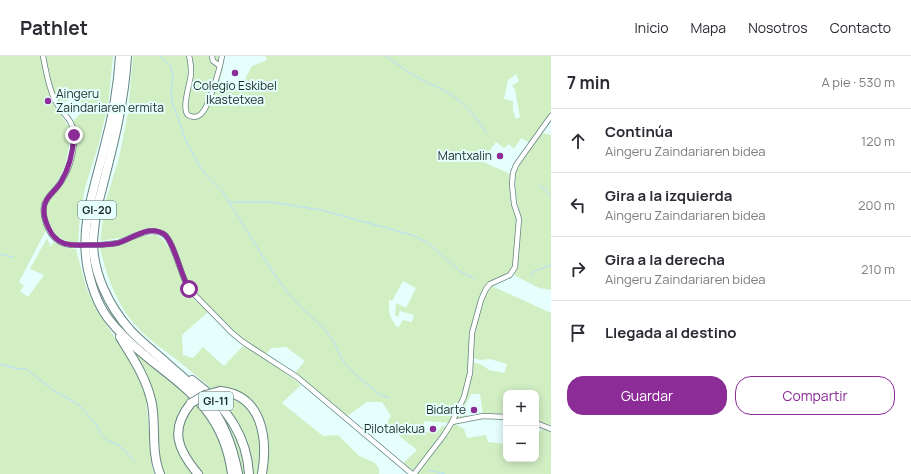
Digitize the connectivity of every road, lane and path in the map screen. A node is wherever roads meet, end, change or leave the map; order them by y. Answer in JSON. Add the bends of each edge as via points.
{"nodes":[{"id":1,"x":43,"y":56,"type":"edge"},
{"id":2,"x":120,"y":56,"type":"edge"},
{"id":3,"x":128,"y":56,"type":"edge"},
{"id":4,"x":189,"y":56,"type":"edge"},
{"id":5,"x":212,"y":56,"type":"edge"},
{"id":6,"x":222,"y":56,"type":"edge"},
{"id":7,"x":220,"y":66,"type":"junction"},
{"id":8,"x":551,"y":116,"type":"edge"},
{"id":9,"x":110,"y":321,"type":"junction"},
{"id":10,"x":152,"y":349,"type":"junction"},
{"id":11,"x":503,"y":417,"type":"edge"},
{"id":12,"x":452,"y":422,"type":"junction"},
{"id":13,"x":539,"y":424,"type":"edge"},
{"id":14,"x":551,"y":429,"type":"edge"},
{"id":15,"x":414,"y":473,"type":"edge"},
{"id":16,"x":160,"y":474,"type":"edge"},
{"id":17,"x":198,"y":474,"type":"edge"},
{"id":18,"x":232,"y":474,"type":"edge"},
{"id":19,"x":238,"y":474,"type":"edge"},
{"id":20,"x":249,"y":474,"type":"edge"},
{"id":21,"x":262,"y":474,"type":"edge"}],
"edges":[{"from":1,"to":15,"type":"street","bridge":true,"via":[[55,101],[70,120],[74,135],[68,168],[58,187],[46,199],[44,211],[47,225],[54,238],[66,245],[100,245],[118,243],[151,231],[165,235],[189,289],[224,326],[243,342],[297,377]]},
{"from":2,"to":9,"type":"highway","number":"GI-20","via":[[115,100],[88,206],[85,235],[85,252],[90,277],[98,300]]},
{"from":3,"to":10,"type":"highway","number":"GI-20","via":[[123,102],[97,208],[93,242],[103,287],[115,311],[131,331]]},
{"from":4,"to":7,"type":"street","via":[[191,76],[186,107],[190,116],[200,115],[207,104]]},
{"from":5,"to":7,"type":"street","via":[[213,61]]},
{"from":6,"to":7,"type":"street"},
{"from":8,"to":12,"type":"street","via":[[513,173],[514,204],[519,219],[515,267],[510,275],[490,284],[481,300],[472,334],[470,373],[464,397]]},
{"from":9,"to":16,"type":"highway","via":[[144,379],[152,404]]},
{"from":9,"to":18,"type":"highway","number":"GI-20","via":[[203,406],[223,439]]},
{"from":10,"to":19,"type":"highway","number":"GI-20","via":[[194,387],[215,412],[228,436]]},
{"from":10,"to":20,"type":"highway","number":"GI-11","via":[[204,388],[222,407],[234,423],[243,443]]},
{"from":11,"to":12,"type":"street","via":[[483,416]]},
{"from":12,"to":15,"type":"street"},
{"from":13,"to":14,"type":"street"},
{"from":17,"to":21,"type":"highway","bridge":true,"via":[[179,443],[180,421],[191,403],[205,395],[228,392],[247,403],[256,414],[262,428],[265,443]]}]}
